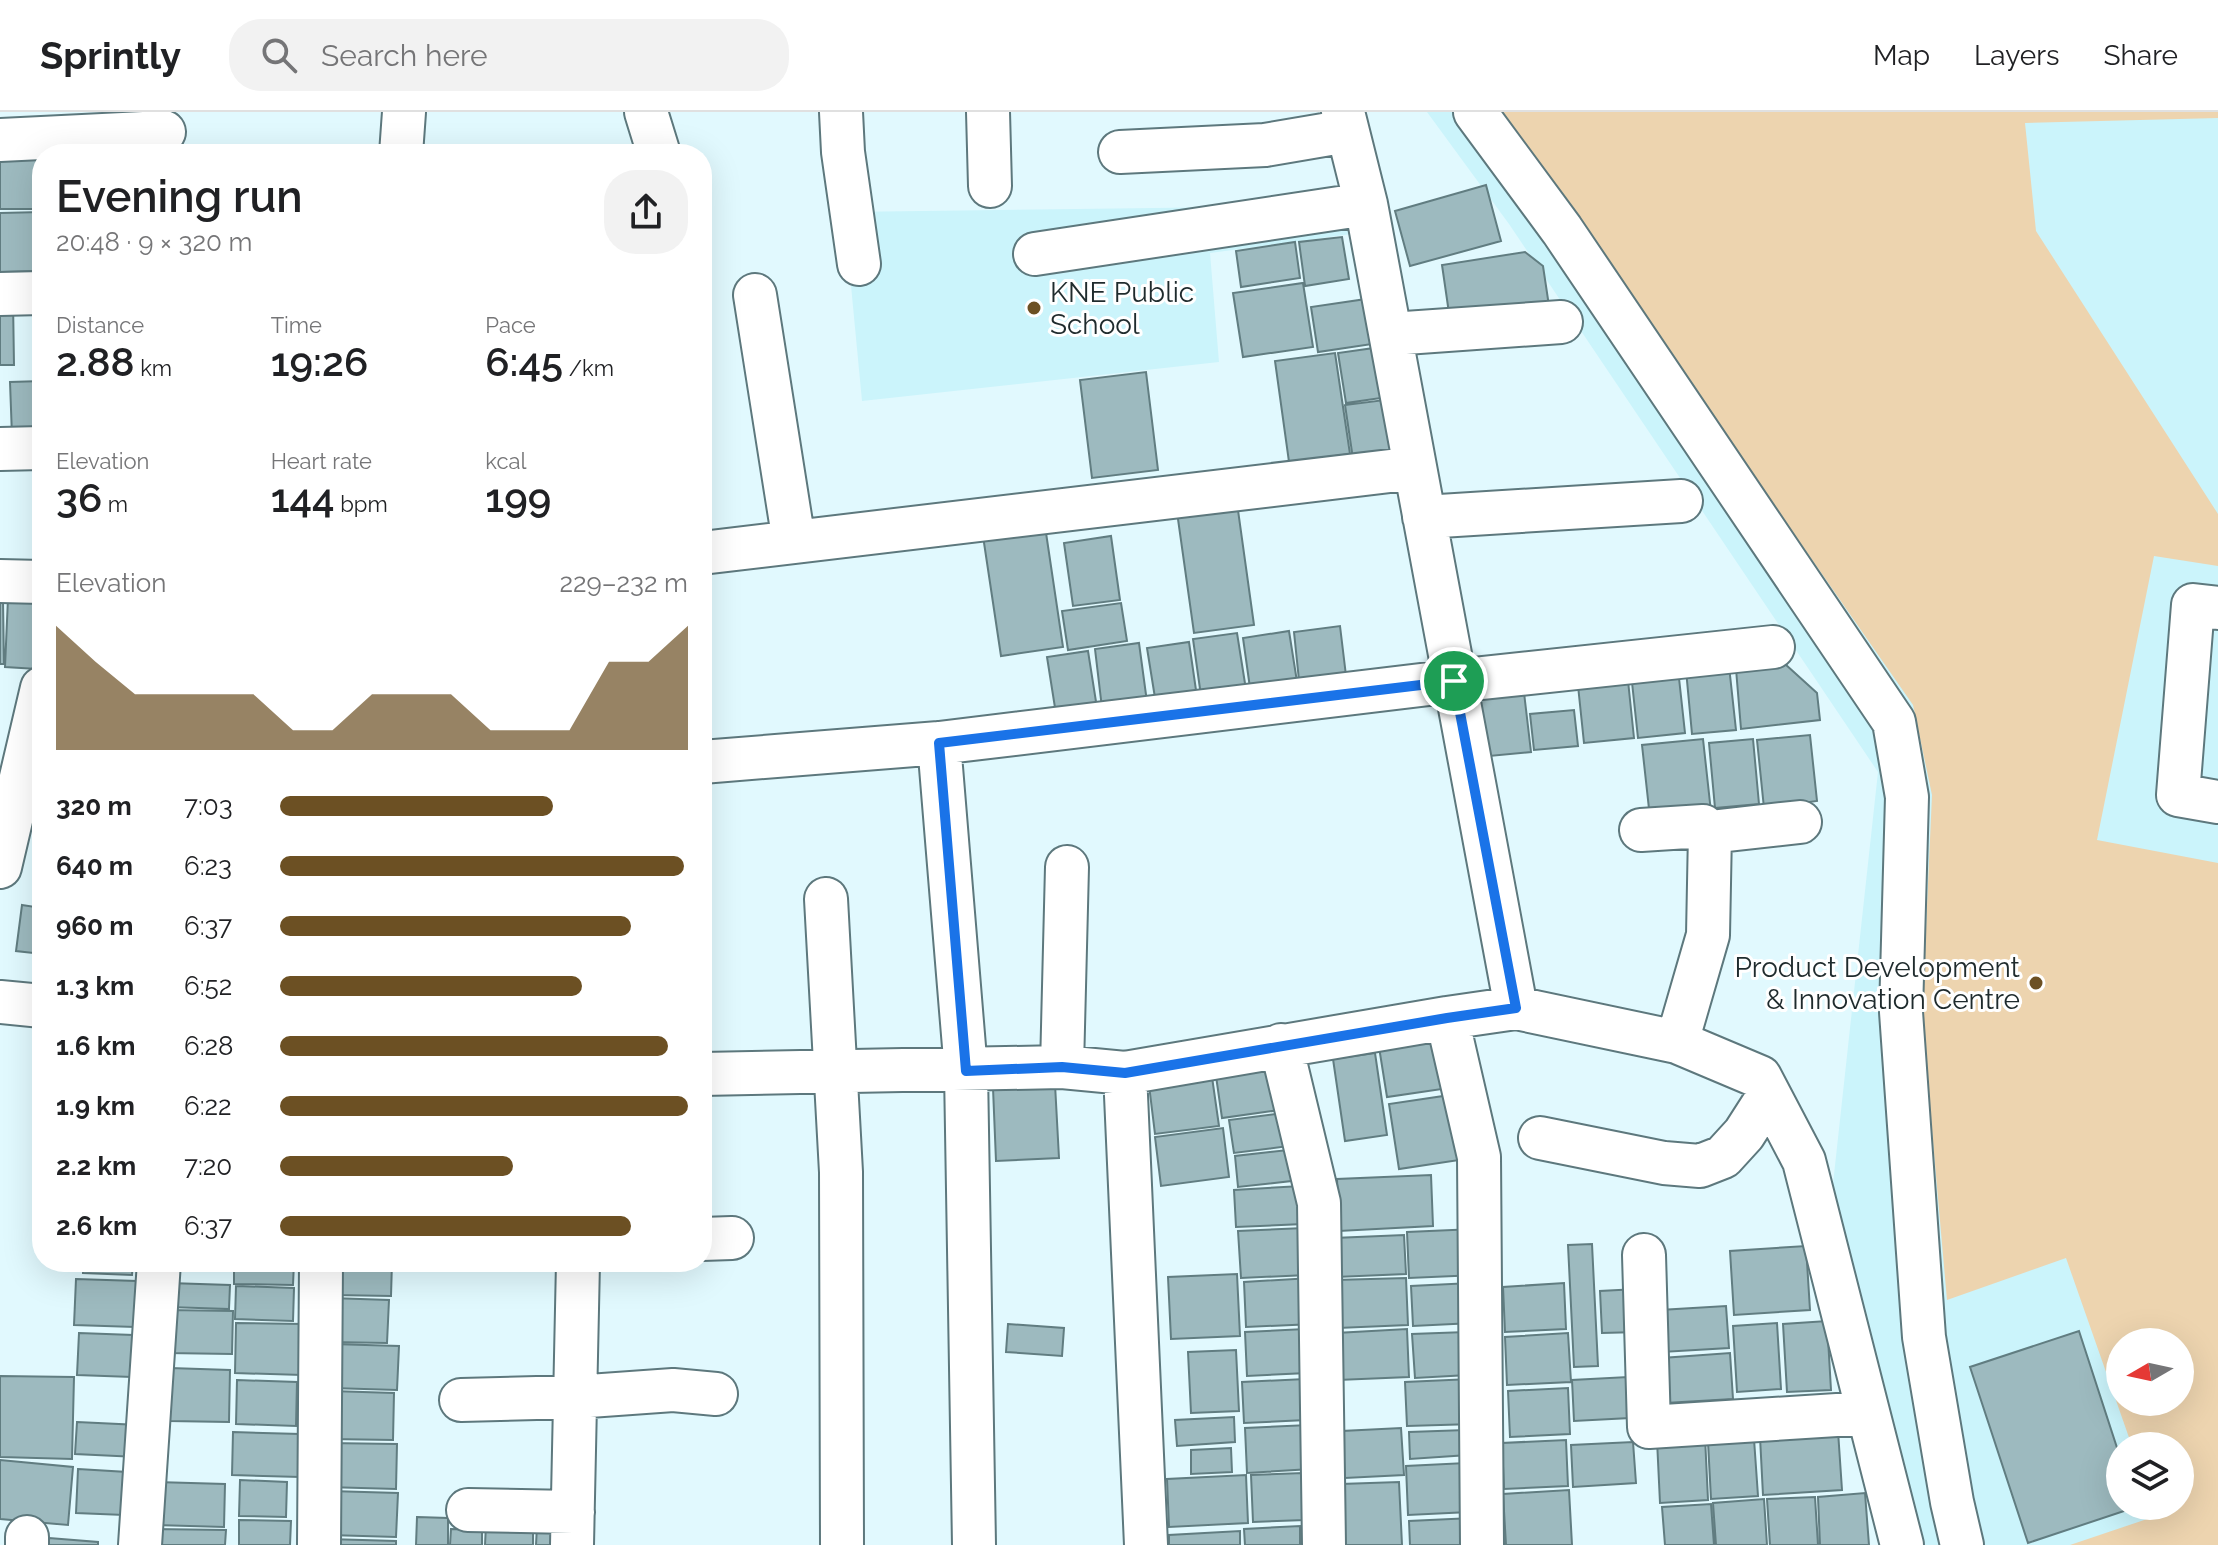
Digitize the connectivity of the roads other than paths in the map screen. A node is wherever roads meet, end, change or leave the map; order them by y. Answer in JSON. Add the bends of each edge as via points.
{"nodes":[{"id":1,"x":404,"y":112,"type":"edge"},
{"id":2,"x":646,"y":112,"type":"edge"},
{"id":3,"x":841,"y":112,"type":"edge"},
{"id":4,"x":988,"y":112,"type":"edge"},
{"id":5,"x":1475,"y":112,"type":"edge"},
{"id":6,"x":1345,"y":121,"type":"edge"},
{"id":7,"x":164,"y":133,"type":"edge"},
{"id":8,"x":0,"y":140,"type":"edge"},
{"id":9,"x":402,"y":144,"type":"edge"},
{"id":10,"x":656,"y":144,"type":"edge"},
{"id":11,"x":1120,"y":152,"type":"dead end"},
{"id":12,"x":990,"y":186,"type":"dead end"},
{"id":13,"x":1366,"y":204,"type":"junction"},
{"id":14,"x":1035,"y":254,"type":"dead end"},
{"id":15,"x":859,"y":264,"type":"dead end"},
{"id":16,"x":32,"y":293,"type":"edge"},
{"id":17,"x":0,"y":294,"type":"edge"},
{"id":18,"x":755,"y":295,"type":"dead end"},
{"id":19,"x":1561,"y":322,"type":"dead end"},
{"id":20,"x":1391,"y":334,"type":"junction"},
{"id":21,"x":32,"y":448,"type":"edge"},
{"id":22,"x":0,"y":449,"type":"edge"},
{"id":23,"x":1415,"y":468,"type":"junction"},
{"id":24,"x":1681,"y":501,"type":"dead end"},
{"id":25,"x":1424,"y":517,"type":"junction"},
{"id":26,"x":794,"y":542,"type":"junction"},
{"id":27,"x":712,"y":552,"type":"edge"},
{"id":28,"x":0,"y":581,"type":"edge"},
{"id":29,"x":32,"y":582,"type":"edge"},
{"id":30,"x":2218,"y":608,"type":"edge"},
{"id":31,"x":1773,"y":647,"type":"dead end"},
{"id":32,"x":1454,"y":681,"type":"junction"},
{"id":33,"x":32,"y":711,"type":"edge"},
{"id":34,"x":939,"y":743,"type":"junction"},
{"id":35,"x":13,"y":756,"type":"edge"},
{"id":36,"x":712,"y":761,"type":"edge"},
{"id":37,"x":2218,"y":802,"type":"edge"},
{"id":38,"x":1800,"y":822,"type":"dead end"},
{"id":39,"x":1641,"y":830,"type":"dead end"},
{"id":40,"x":1710,"y":832,"type":"junction"},
{"id":41,"x":0,"y":867,"type":"edge"},
{"id":42,"x":1067,"y":867,"type":"dead end"},
{"id":43,"x":826,"y":899,"type":"dead end"},
{"id":44,"x":0,"y":1002,"type":"edge"},
{"id":45,"x":32,"y":1005,"type":"edge"},
{"id":46,"x":1516,"y":1008,"type":"junction"},
{"id":47,"x":1447,"y":1018,"type":"junction"},
{"id":48,"x":1677,"y":1042,"type":"junction"},
{"id":49,"x":1281,"y":1045,"type":"junction"},
{"id":50,"x":1062,"y":1067,"type":"junction"},
{"id":51,"x":966,"y":1071,"type":"junction"},
{"id":52,"x":837,"y":1073,"type":"junction"},
{"id":53,"x":1125,"y":1073,"type":"junction"},
{"id":54,"x":712,"y":1074,"type":"edge"},
{"id":55,"x":1769,"y":1095,"type":"junction"},
{"id":56,"x":1540,"y":1138,"type":"dead end"},
{"id":57,"x":1644,"y":1255,"type":"dead end"},
{"id":58,"x":158,"y":1272,"type":"edge"},
{"id":59,"x":321,"y":1272,"type":"edge"},
{"id":60,"x":578,"y":1272,"type":"edge"},
{"id":61,"x":716,"y":1394,"type":"dead end"},
{"id":62,"x":575,"y":1397,"type":"junction"},
{"id":63,"x":461,"y":1400,"type":"dead end"},
{"id":64,"x":1868,"y":1413,"type":"junction"},
{"id":65,"x":468,"y":1510,"type":"dead end"},
{"id":66,"x":572,"y":1528,"type":"edge"},
{"id":67,"x":140,"y":1545,"type":"edge"},
{"id":68,"x":319,"y":1545,"type":"edge"},
{"id":69,"x":842,"y":1545,"type":"edge"},
{"id":70,"x":974,"y":1545,"type":"edge"},
{"id":71,"x":1146,"y":1545,"type":"edge"},
{"id":72,"x":1324,"y":1545,"type":"edge"},
{"id":73,"x":1482,"y":1545,"type":"edge"},
{"id":74,"x":1902,"y":1545,"type":"edge"},
{"id":75,"x":1962,"y":1545,"type":"edge"}],
"edges":[{"from":1,"to":9,"type":"street"},
{"from":2,"to":10,"type":"street"},
{"from":3,"to":15,"type":"street"},
{"from":4,"to":12,"type":"street"},
{"from":5,"to":75,"type":"street","via":[[1562,230],[1894,722],[1907,797],[1901,1012],[1924,1337]]},
{"from":6,"to":11,"type":"street","via":[[1265,145]]},
{"from":6,"to":13,"type":"street"},
{"from":7,"to":8,"type":"street"},
{"from":13,"to":14,"type":"street"},
{"from":13,"to":20,"type":"street"},
{"from":16,"to":17,"type":"street"},
{"from":18,"to":26,"type":"street"},
{"from":19,"to":20,"type":"street"},
{"from":20,"to":23,"type":"street"},
{"from":21,"to":22,"type":"street"},
{"from":23,"to":25,"type":"street"},
{"from":23,"to":26,"type":"street"},
{"from":24,"to":25,"type":"street"},
{"from":25,"to":32,"type":"street"},
{"from":26,"to":27,"type":"street"},
{"from":28,"to":29,"type":"street"},
{"from":30,"to":37,"type":"street","via":[[2193,605],[2178,795]]},
{"from":31,"to":32,"type":"street"},
{"from":32,"to":34,"type":"street"},
{"from":32,"to":46,"type":"street"},
{"from":33,"to":35,"type":"street"},
{"from":34,"to":36,"type":"street"},
{"from":34,"to":51,"type":"street"},
{"from":35,"to":41,"type":"street"},
{"from":38,"to":40,"type":"street"},
{"from":39,"to":40,"type":"street","via":[[1703,826]]},
{"from":40,"to":48,"type":"street","via":[[1708,935]]},
{"from":42,"to":50,"type":"street"},
{"from":43,"to":52,"type":"street"},
{"from":44,"to":45,"type":"street"},
{"from":46,"to":47,"type":"street"},
{"from":46,"to":48,"type":"street"},
{"from":47,"to":49,"type":"street"},
{"from":47,"to":73,"type":"street","via":[[1479,1157]]},
{"from":48,"to":55,"type":"street","via":[[1760,1077]]},
{"from":49,"to":53,"type":"street"},
{"from":49,"to":72,"type":"street","via":[[1319,1203]]},
{"from":50,"to":51,"type":"street"},
{"from":50,"to":53,"type":"street"},
{"from":51,"to":52,"type":"street"},
{"from":51,"to":70,"type":"street"},
{"from":52,"to":54,"type":"street"},
{"from":52,"to":69,"type":"street"},
{"from":53,"to":71,"type":"street"},
{"from":55,"to":56,"type":"street","via":[[1723,1157],[1700,1166]]},
{"from":55,"to":64,"type":"street","via":[[1804,1161]]},
{"from":57,"to":64,"type":"street","via":[[1649,1427]]},
{"from":58,"to":67,"type":"street"},
{"from":59,"to":68,"type":"street"},
{"from":60,"to":62,"type":"street"},
{"from":61,"to":62,"type":"street","via":[[673,1390]]},
{"from":62,"to":63,"type":"street"},
{"from":62,"to":66,"type":"street"},
{"from":64,"to":74,"type":"street"},
{"from":65,"to":66,"type":"street"}]}
